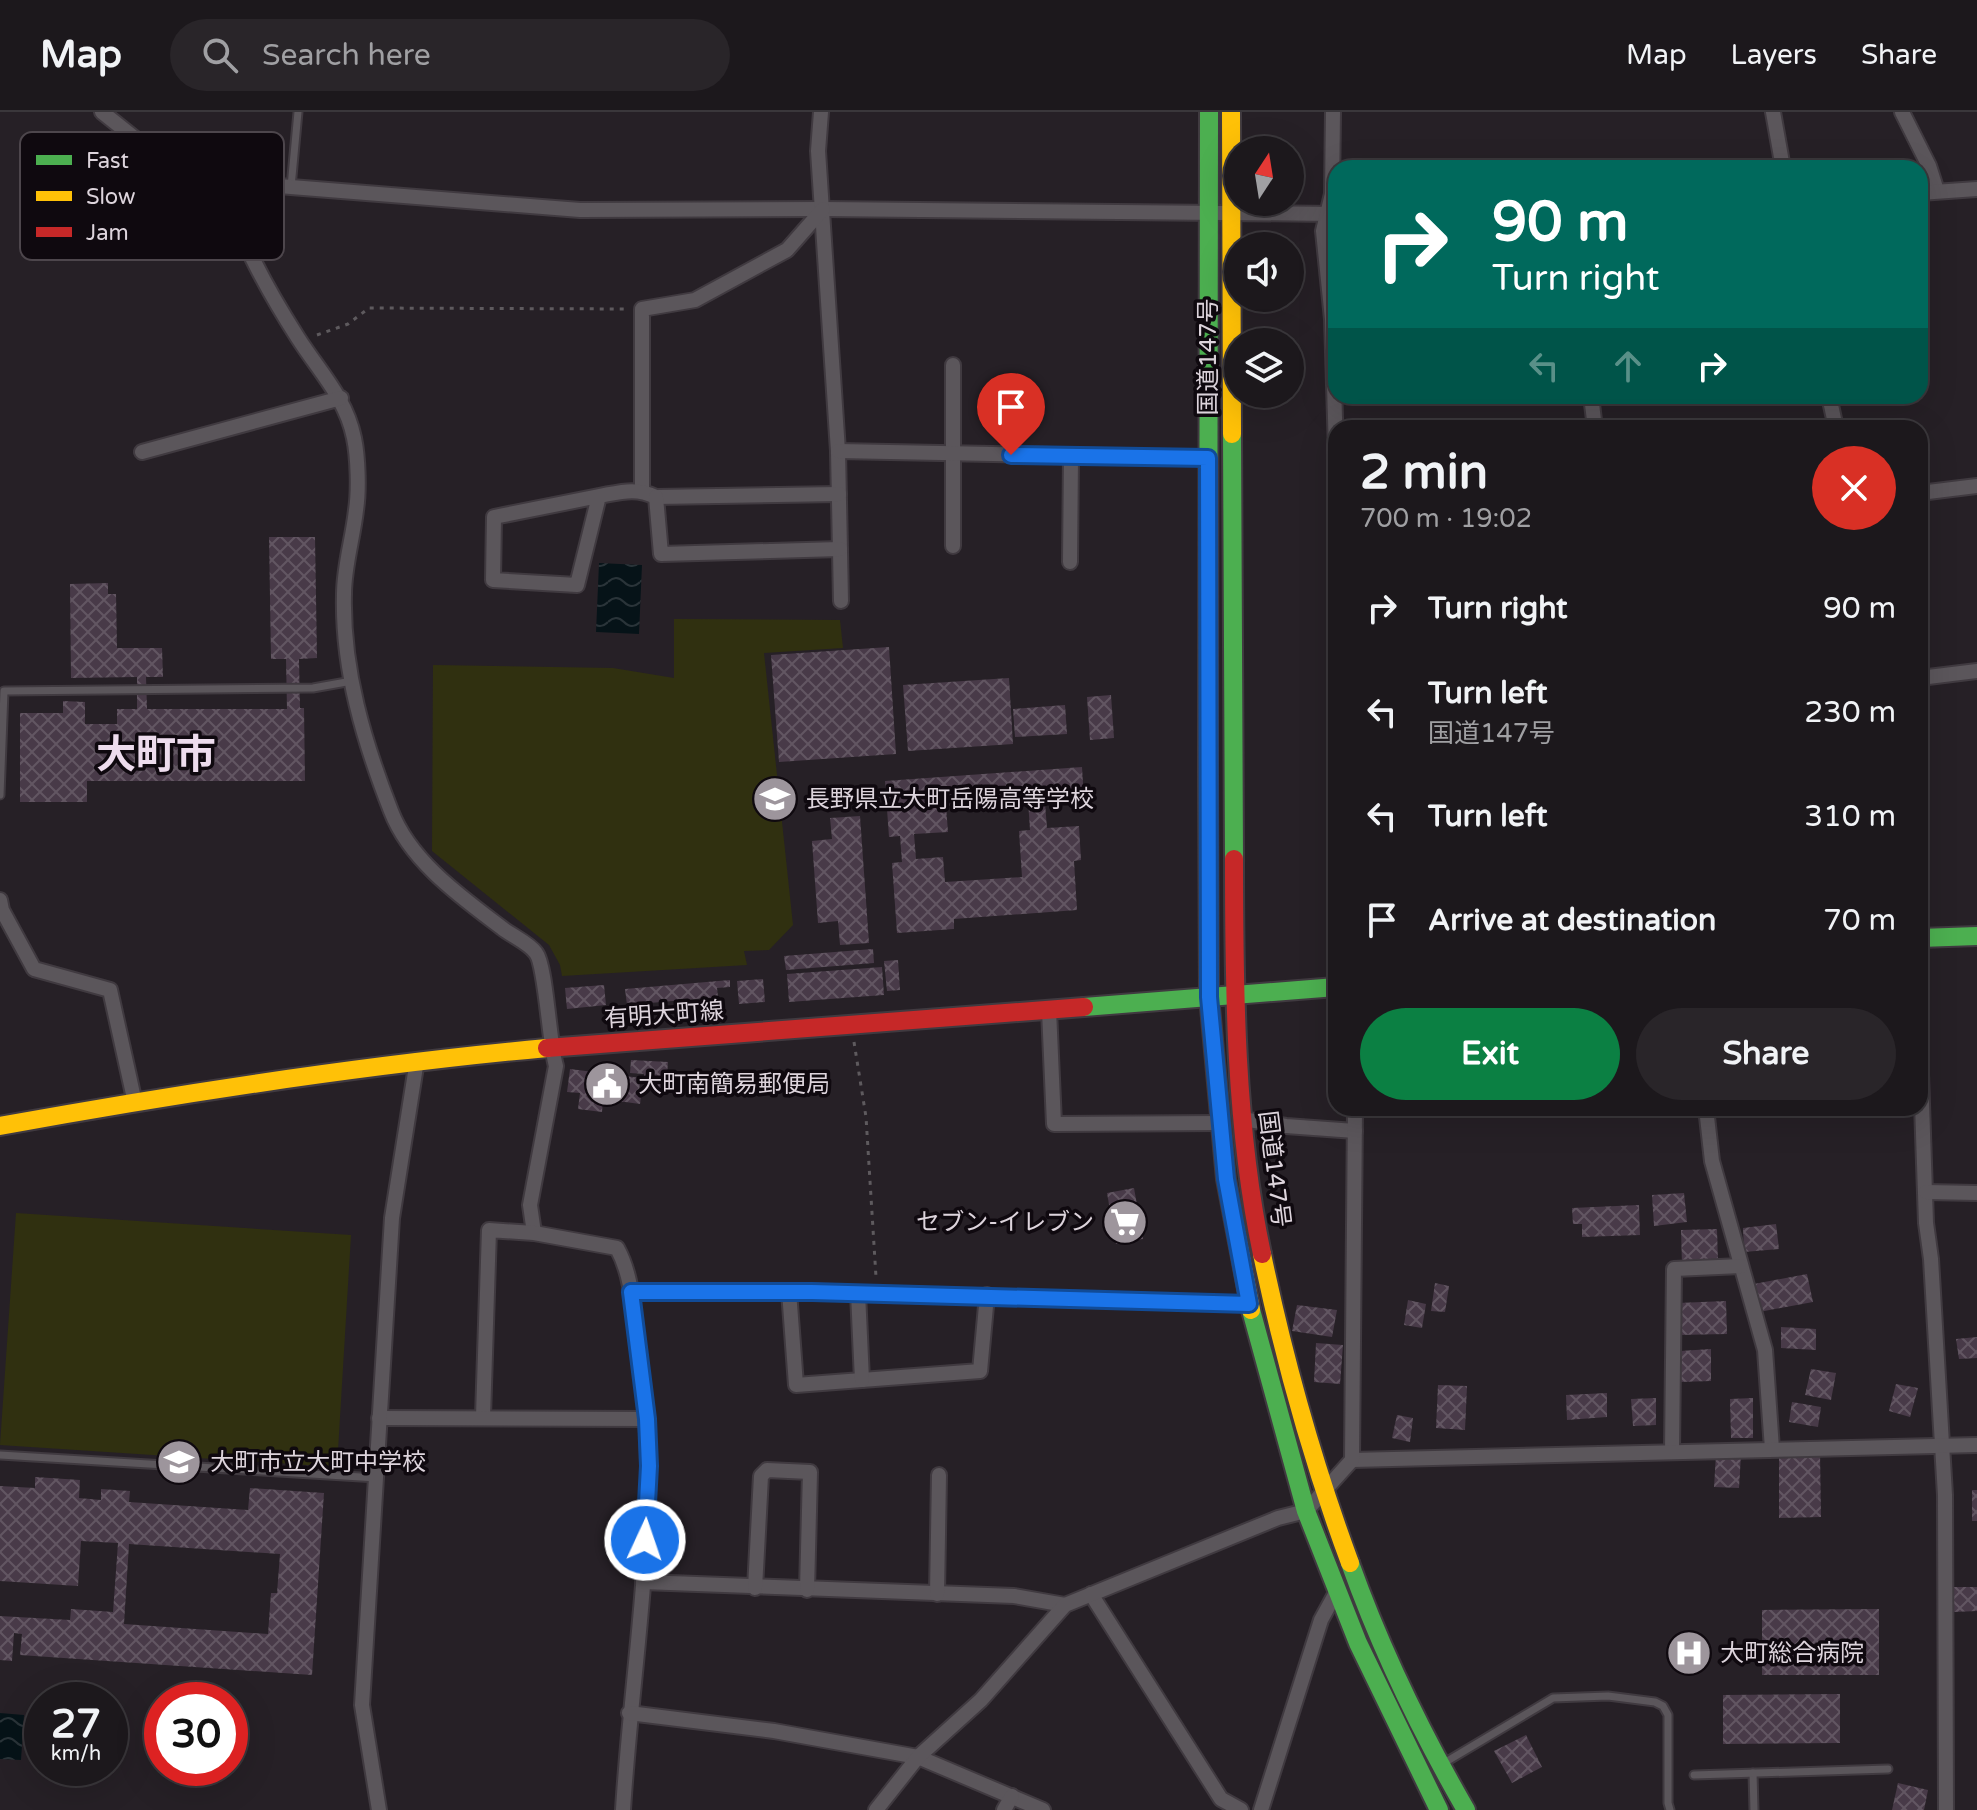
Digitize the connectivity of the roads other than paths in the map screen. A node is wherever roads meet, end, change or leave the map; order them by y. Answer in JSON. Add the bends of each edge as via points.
{"nodes":[{"id":1,"x":102,"y":112,"type":"edge"},
{"id":2,"x":298,"y":112,"type":"edge"},
{"id":3,"x":821,"y":112,"type":"edge"},
{"id":4,"x":1209,"y":112,"type":"edge"},
{"id":5,"x":1231,"y":112,"type":"edge"},
{"id":6,"x":1333,"y":112,"type":"edge"},
{"id":7,"x":1773,"y":112,"type":"edge"},
{"id":8,"x":1902,"y":112,"type":"edge"},
{"id":9,"x":127,"y":132,"type":"edge"},
{"id":10,"x":1231,"y":136,"type":"edge"},
{"id":11,"x":1332,"y":160,"type":"edge"},
{"id":12,"x":1782,"y":160,"type":"edge"},
{"id":13,"x":1926,"y":160,"type":"edge"},
{"id":14,"x":1928,"y":164,"type":"edge"},
{"id":15,"x":284,"y":186,"type":"edge"},
{"id":16,"x":291,"y":187,"type":"junction"},
{"id":17,"x":1977,"y":189,"type":"edge"},
{"id":18,"x":1937,"y":191,"type":"junction"},
{"id":19,"x":1928,"y":192,"type":"edge"},
{"id":20,"x":823,"y":209,"type":"junction"},
{"id":21,"x":1209,"y":213,"type":"junction"},
{"id":22,"x":1224,"y":214,"type":"edge"},
{"id":23,"x":1304,"y":214,"type":"edge"},
{"id":24,"x":1328,"y":214,"type":"edge"},
{"id":25,"x":1231,"y":216,"type":"edge"},
{"id":26,"x":1328,"y":222,"type":"edge"},
{"id":27,"x":253,"y":260,"type":"edge"},
{"id":28,"x":1328,"y":271,"type":"edge"},
{"id":29,"x":953,"y":365,"type":"dead end"},
{"id":30,"x":341,"y":398,"type":"junction"},
{"id":31,"x":838,"y":451,"type":"junction"},
{"id":32,"x":142,"y":452,"type":"dead end"},
{"id":33,"x":952,"y":454,"type":"junction"},
{"id":34,"x":1071,"y":456,"type":"junction"},
{"id":35,"x":1208,"y":458,"type":"junction"},
{"id":36,"x":1232,"y":458,"type":"junction"},
{"id":37,"x":1977,"y":486,"type":"edge"},
{"id":38,"x":642,"y":490,"type":"junction"},
{"id":39,"x":1928,"y":492,"type":"edge"},
{"id":40,"x":839,"y":494,"type":"junction"},
{"id":41,"x":599,"y":496,"type":"junction"},
{"id":42,"x":656,"y":497,"type":"junction"},
{"id":43,"x":953,"y":546,"type":"dead end"},
{"id":44,"x":840,"y":549,"type":"junction"},
{"id":45,"x":1070,"y":562,"type":"dead end"},
{"id":46,"x":841,"y":601,"type":"dead end"},
{"id":47,"x":1977,"y":671,"type":"edge"},
{"id":48,"x":1928,"y":677,"type":"edge"},
{"id":49,"x":352,"y":681,"type":"junction"},
{"id":50,"x":0,"y":795,"type":"edge"},
{"id":51,"x":0,"y":900,"type":"edge"},
{"id":52,"x":1977,"y":936,"type":"edge"},
{"id":53,"x":1928,"y":938,"type":"edge"},
{"id":54,"x":1328,"y":988,"type":"edge"},
{"id":55,"x":1234,"y":996,"type":"junction"},
{"id":56,"x":1209,"y":997,"type":"junction"},
{"id":57,"x":1049,"y":1010,"type":"junction"},
{"id":58,"x":550,"y":1048,"type":"junction"},
{"id":59,"x":417,"y":1060,"type":"junction"},
{"id":60,"x":135,"y":1103,"type":"junction"},
{"id":61,"x":1355,"y":1116,"type":"edge"},
{"id":62,"x":1707,"y":1116,"type":"edge"},
{"id":63,"x":1923,"y":1116,"type":"edge"},
{"id":64,"x":1242,"y":1119,"type":"junction"},
{"id":65,"x":1219,"y":1123,"type":"junction"},
{"id":66,"x":0,"y":1126,"type":"edge"},
{"id":67,"x":1355,"y":1131,"type":"junction"},
{"id":68,"x":1926,"y":1192,"type":"junction"},
{"id":69,"x":1977,"y":1193,"type":"edge"},
{"id":70,"x":534,"y":1233,"type":"junction"},
{"id":71,"x":1741,"y":1266,"type":"junction"},
{"id":72,"x":789,"y":1291,"type":"junction"},
{"id":73,"x":631,"y":1292,"type":"junction"},
{"id":74,"x":858,"y":1293,"type":"junction"},
{"id":75,"x":987,"y":1295,"type":"junction"},
{"id":76,"x":1249,"y":1304,"type":"junction"},
{"id":77,"x":862,"y":1380,"type":"junction"},
{"id":78,"x":483,"y":1417,"type":"junction"},
{"id":79,"x":379,"y":1418,"type":"junction"},
{"id":80,"x":647,"y":1419,"type":"junction"},
{"id":81,"x":1943,"y":1444,"type":"junction"},
{"id":82,"x":1977,"y":1445,"type":"edge"},
{"id":83,"x":1772,"y":1449,"type":"junction"},
{"id":84,"x":1672,"y":1452,"type":"junction"},
{"id":85,"x":0,"y":1455,"type":"edge"},
{"id":86,"x":1352,"y":1460,"type":"junction"},
{"id":87,"x":939,"y":1475,"type":"dead end"},
{"id":88,"x":378,"y":1478,"type":"junction"},
{"id":89,"x":1324,"y":1492,"type":"junction"},
{"id":90,"x":1306,"y":1511,"type":"junction"},
{"id":91,"x":1356,"y":1580,"type":"junction"},
{"id":92,"x":643,"y":1582,"type":"junction"},
{"id":93,"x":755,"y":1588,"type":"junction"},
{"id":94,"x":1337,"y":1589,"type":"junction"},
{"id":95,"x":807,"y":1590,"type":"junction"},
{"id":96,"x":937,"y":1594,"type":"junction"},
{"id":97,"x":1091,"y":1594,"type":"junction"},
{"id":98,"x":1065,"y":1605,"type":"junction"},
{"id":99,"x":629,"y":1713,"type":"junction"},
{"id":100,"x":918,"y":1757,"type":"junction"},
{"id":101,"x":1440,"y":1765,"type":"junction"},
{"id":102,"x":1888,"y":1769,"type":"dead end"},
{"id":103,"x":1753,"y":1773,"type":"junction"},
{"id":104,"x":1421,"y":1774,"type":"junction"},
{"id":105,"x":1694,"y":1775,"type":"dead end"},
{"id":106,"x":1012,"y":1796,"type":"junction"},
{"id":107,"x":379,"y":1810,"type":"edge"},
{"id":108,"x":623,"y":1810,"type":"edge"},
{"id":109,"x":876,"y":1810,"type":"edge"},
{"id":110,"x":1004,"y":1810,"type":"edge"},
{"id":111,"x":1043,"y":1810,"type":"edge"},
{"id":112,"x":1241,"y":1810,"type":"edge"},
{"id":113,"x":1261,"y":1810,"type":"edge"},
{"id":114,"x":1439,"y":1810,"type":"edge"},
{"id":115,"x":1466,"y":1810,"type":"edge"},
{"id":116,"x":1670,"y":1810,"type":"edge"},
{"id":117,"x":1754,"y":1810,"type":"edge"},
{"id":118,"x":1946,"y":1810,"type":"edge"}],
"edges":[{"from":1,"to":9,"type":"street"},
{"from":2,"to":16,"type":"lane"},
{"from":3,"to":20,"type":"street"},
{"from":4,"to":21,"type":"main road","name":"国道147号"},
{"from":5,"to":10,"type":"main road","name":"国道147号"},
{"from":6,"to":11,"type":"street"},
{"from":7,"to":12,"type":"street"},
{"from":8,"to":13,"type":"street"},
{"from":14,"to":18,"type":"street"},
{"from":15,"to":16,"type":"street"},
{"from":16,"to":20,"type":"street","via":[[580,210]]},
{"from":17,"to":18,"type":"street"},
{"from":18,"to":19,"type":"street"},
{"from":20,"to":21,"type":"street"},
{"from":20,"to":31,"type":"street"},
{"from":20,"to":38,"type":"street","via":[[787,250],[695,300],[642,309]]},
{"from":21,"to":22,"type":"street"},
{"from":21,"to":35,"type":"main road","name":"国道147号"},
{"from":23,"to":24,"type":"street"},
{"from":25,"to":36,"type":"main road","name":"国道147号"},
{"from":26,"to":28,"type":"street","via":[[1323,231]]},
{"from":27,"to":30,"type":"street"},
{"from":29,"to":33,"type":"street"},
{"from":30,"to":32,"type":"street"},
{"from":30,"to":49,"type":"street","via":[[354,438],[356,472],[357,507],[343,591]]},
{"from":31,"to":33,"type":"street"},
{"from":31,"to":40,"type":"street"},
{"from":33,"to":34,"type":"street"},
{"from":33,"to":43,"type":"street"},
{"from":34,"to":35,"type":"street"},
{"from":34,"to":45,"type":"street"},
{"from":35,"to":36,"type":"lane"},
{"from":35,"to":56,"type":"main road","name":"国道147号"},
{"from":36,"to":55,"type":"main road","name":"国道147号"},
{"from":37,"to":39,"type":"street"},
{"from":38,"to":41,"type":"street"},
{"from":38,"to":42,"type":"street"},
{"from":40,"to":42,"type":"street"},
{"from":40,"to":44,"type":"street"},
{"from":41,"to":41,"type":"street","via":[[494,517],[493,580],[577,585]]},
{"from":42,"to":44,"type":"street","via":[[661,554]]},
{"from":44,"to":46,"type":"street"},
{"from":47,"to":48,"type":"street"},
{"from":49,"to":50,"type":"lane","via":[[313,688],[4,691]]},
{"from":49,"to":58,"type":"street","via":[[363,737],[392,816],[419,858],[537,953]]},
{"from":51,"to":60,"type":"street","via":[[34,969],[110,990]]},
{"from":52,"to":53,"type":"main road"},
{"from":54,"to":55,"type":"main road","name":"有明大町線"},
{"from":55,"to":56,"type":"main road","name":"有明大町線"},
{"from":55,"to":64,"type":"main road","name":"国道147号"},
{"from":56,"to":57,"type":"main road","name":"有明大町線"},
{"from":56,"to":65,"type":"main road","name":"国道147号"},
{"from":57,"to":58,"type":"main road","name":"有明大町線"},
{"from":57,"to":65,"type":"street","via":[[1054,1124]]},
{"from":58,"to":59,"type":"main road","name":"有明大町線"},
{"from":58,"to":70,"type":"street","via":[[556,1066],[530,1205]]},
{"from":59,"to":60,"type":"main road","name":"有明大町線"},
{"from":59,"to":79,"type":"street","via":[[392,1218]]},
{"from":60,"to":66,"type":"main road","name":"有明大町線"},
{"from":61,"to":67,"type":"street"},
{"from":62,"to":71,"type":"street","via":[[1712,1161]]},
{"from":63,"to":68,"type":"street"},
{"from":64,"to":67,"type":"street"},
{"from":64,"to":89,"type":"main road","name":"国道147号","via":[[1251,1204],[1271,1299]]},
{"from":65,"to":76,"type":"main road","name":"国道147号"},
{"from":67,"to":86,"type":"street"},
{"from":68,"to":69,"type":"street"},
{"from":68,"to":81,"type":"street"},
{"from":70,"to":73,"type":"street","via":[[617,1248]]},
{"from":70,"to":78,"type":"street","via":[[489,1230]]},
{"from":71,"to":83,"type":"street","via":[[1765,1350]]},
{"from":71,"to":84,"type":"street","via":[[1674,1269]]},
{"from":72,"to":73,"type":"street"},
{"from":72,"to":74,"type":"street"},
{"from":72,"to":77,"type":"street","via":[[796,1385]]},
{"from":73,"to":80,"type":"street"},
{"from":74,"to":75,"type":"street"},
{"from":74,"to":77,"type":"street"},
{"from":75,"to":76,"type":"street"},
{"from":75,"to":77,"type":"street","via":[[980,1371]]},
{"from":76,"to":90,"type":"main road","name":"国道147号"},
{"from":78,"to":79,"type":"street"},
{"from":78,"to":80,"type":"street"},
{"from":79,"to":88,"type":"street"},
{"from":80,"to":92,"type":"street"},
{"from":81,"to":82,"type":"street"},
{"from":81,"to":83,"type":"street"},
{"from":81,"to":118,"type":"street"},
{"from":83,"to":84,"type":"street"},
{"from":84,"to":86,"type":"street"},
{"from":85,"to":88,"type":"lane"},
{"from":86,"to":89,"type":"street"},
{"from":87,"to":96,"type":"street"},
{"from":88,"to":107,"type":"street","via":[[362,1705]]},
{"from":89,"to":90,"type":"street"},
{"from":89,"to":91,"type":"main road","name":"国道147号"},
{"from":90,"to":94,"type":"main road","name":"国道147号"},
{"from":90,"to":97,"type":"street"},
{"from":91,"to":94,"type":"street"},
{"from":91,"to":101,"type":"main road","name":"国道147号"},
{"from":92,"to":93,"type":"street"},
{"from":92,"to":99,"type":"street"},
{"from":93,"to":95,"type":"street"},
{"from":93,"to":95,"type":"street","via":[[761,1476],[767,1470],[810,1472]]},
{"from":94,"to":104,"type":"main road","name":"国道147号"},
{"from":94,"to":113,"type":"street","via":[[1321,1620]]},
{"from":95,"to":96,"type":"street"},
{"from":96,"to":98,"type":"street","via":[[1014,1596]]},
{"from":97,"to":98,"type":"street"},
{"from":97,"to":112,"type":"street","via":[[1221,1799]]},
{"from":98,"to":100,"type":"street","via":[[981,1700]]},
{"from":99,"to":100,"type":"street","via":[[774,1731]]},
{"from":99,"to":108,"type":"street"},
{"from":100,"to":106,"type":"street"},
{"from":100,"to":109,"type":"street"},
{"from":101,"to":104,"type":"lane"},
{"from":101,"to":115,"type":"main road","name":"国道147号"},
{"from":101,"to":116,"type":"lane","via":[[1553,1698],[1608,1696],[1655,1702],[1668,1715]]},
{"from":102,"to":103,"type":"lane"},
{"from":103,"to":105,"type":"lane"},
{"from":103,"to":117,"type":"lane"},
{"from":104,"to":114,"type":"main road","name":"国道147号"},
{"from":106,"to":110,"type":"street"},
{"from":106,"to":111,"type":"street"}]}
